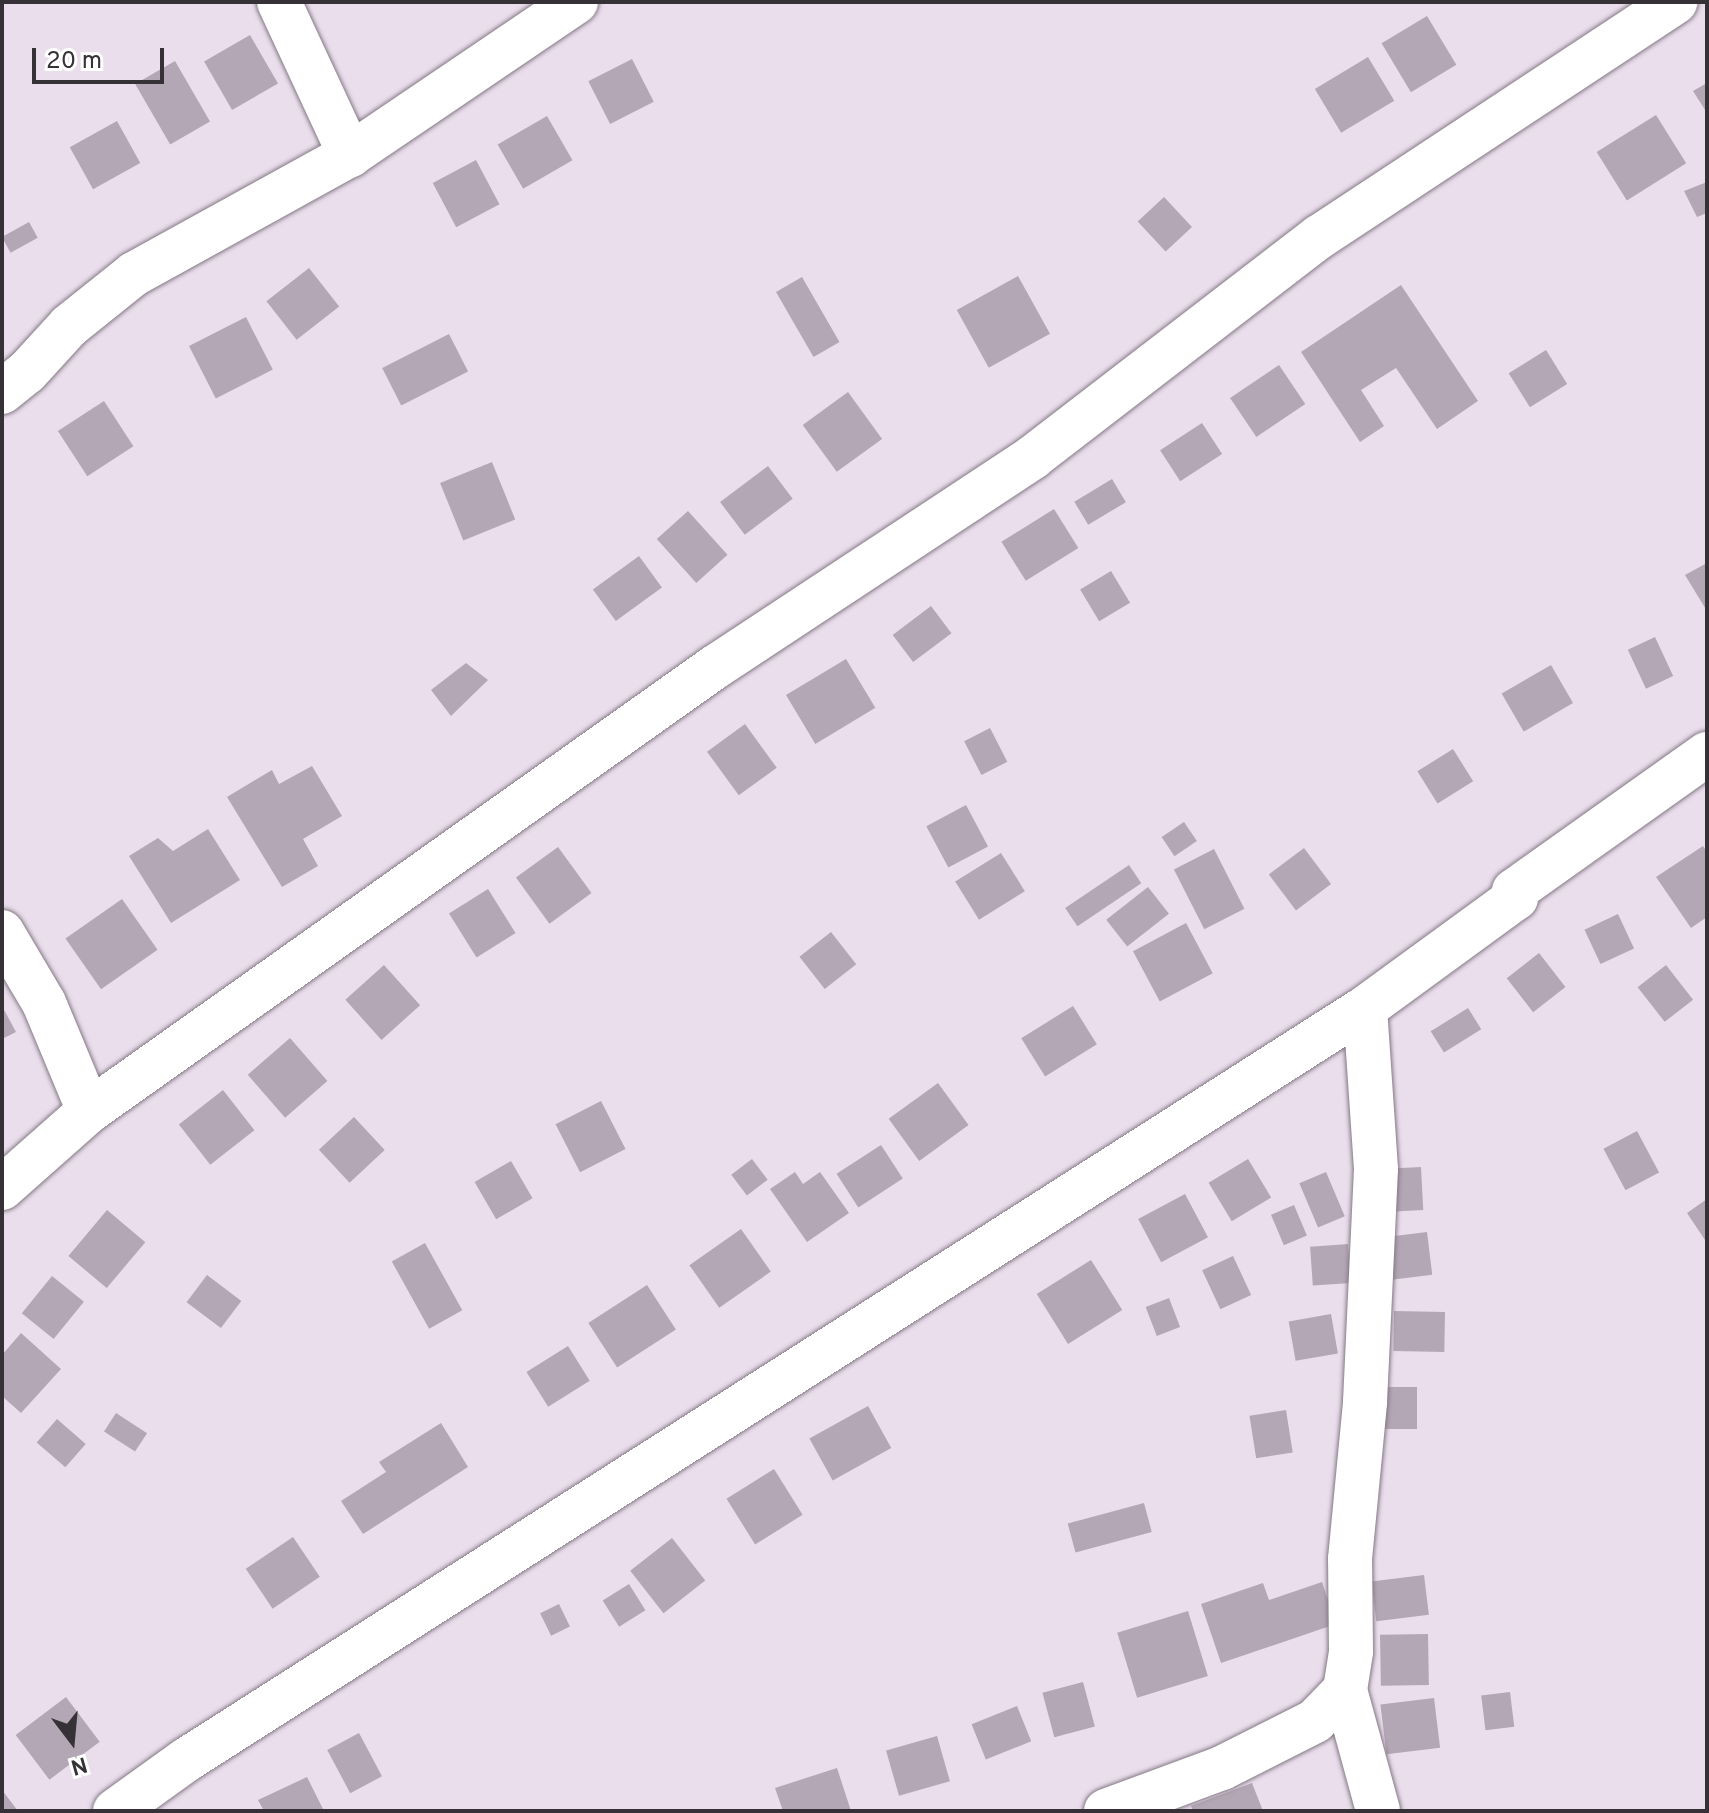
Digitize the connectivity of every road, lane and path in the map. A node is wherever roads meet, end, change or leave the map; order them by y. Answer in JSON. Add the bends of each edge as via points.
{"nodes":[{"id":1,"x":279,"y":2,"type":"edge"},
{"id":2,"x":576,"y":2,"type":"edge"},
{"id":3,"x":1676,"y":2,"type":"edge"},
{"id":4,"x":350,"y":155,"type":"junction"},
{"id":5,"x":2,"y":392,"type":"edge"},
{"id":6,"x":1707,"y":754,"type":"edge"},
{"id":7,"x":2,"y":932,"type":"edge"},
{"id":8,"x":1365,"y":1008,"type":"junction"},
{"id":9,"x":89,"y":1111,"type":"junction"},
{"id":10,"x":2,"y":1188,"type":"edge"},
{"id":11,"x":1345,"y":1690,"type":"junction"},
{"id":12,"x":115,"y":1811,"type":"edge"},
{"id":13,"x":1106,"y":1811,"type":"edge"},
{"id":14,"x":1378,"y":1811,"type":"edge"}],
"edges":[{"from":1,"to":4,"type":"street"},
{"from":2,"to":4,"type":"street"},
{"from":3,"to":9,"type":"street","via":[[1319,237],[1033,457],[715,667]]},
{"from":4,"to":5,"type":"street","via":[[134,274],[69,326]]},
{"from":6,"to":8,"type":"street","via":[[1514,891],[1516,898]]},
{"from":7,"to":9,"type":"street","via":[[44,1003]]},
{"from":8,"to":11,"type":"street","via":[[1376,1169]]},
{"from":8,"to":12,"type":"street","via":[[186,1760]]},
{"from":9,"to":10,"type":"street"},
{"from":11,"to":13,"type":"street","via":[[1315,1721],[1222,1768]]},
{"from":11,"to":14,"type":"street"}]}
